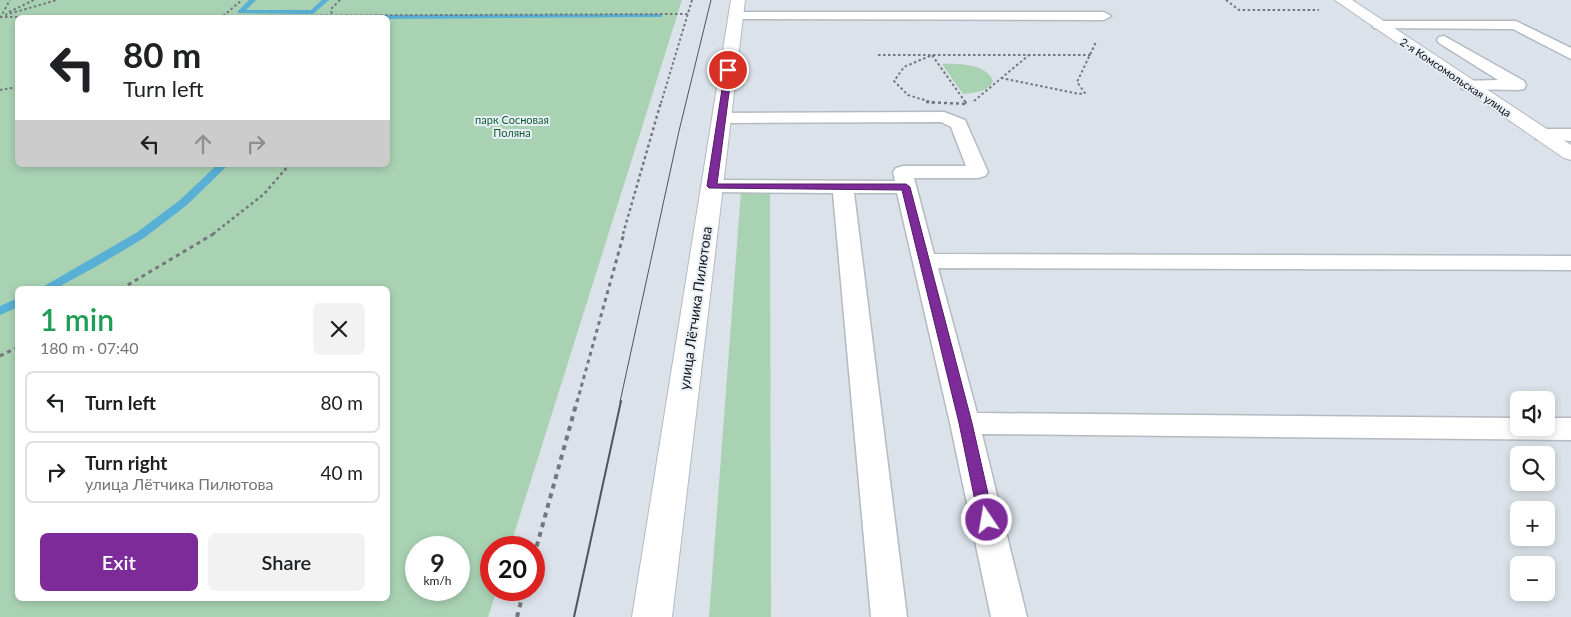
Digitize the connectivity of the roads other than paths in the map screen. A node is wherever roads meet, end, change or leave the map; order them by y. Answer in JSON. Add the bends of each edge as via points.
{"nodes":[{"id":1,"x":1342,"y":0,"type":"edge"},
{"id":2,"x":737,"y":8,"type":"edge"},
{"id":3,"x":1104,"y":16,"type":"dead end"},
{"id":4,"x":1379,"y":25,"type":"junction"},
{"id":5,"x":1444,"y":40,"type":"dead end"},
{"id":6,"x":1571,"y":54,"type":"edge"},
{"id":7,"x":1468,"y":85,"type":"junction"},
{"id":8,"x":722,"y":118,"type":"junction"},
{"id":9,"x":1542,"y":135,"type":"junction"},
{"id":10,"x":1571,"y":135,"type":"edge"},
{"id":11,"x":1571,"y":154,"type":"edge"},
{"id":12,"x":712,"y":186,"type":"junction"},
{"id":13,"x":906,"y":187,"type":"junction"},
{"id":14,"x":843,"y":188,"type":"junction"},
{"id":15,"x":924,"y":261,"type":"junction"},
{"id":16,"x":1571,"y":263,"type":"edge"},
{"id":17,"x":965,"y":423,"type":"junction"},
{"id":18,"x":1571,"y":429,"type":"edge"},
{"id":19,"x":652,"y":617,"type":"edge"},
{"id":20,"x":889,"y":617,"type":"edge"},
{"id":21,"x":1008,"y":617,"type":"edge"}],
"edges":[{"from":1,"to":4,"type":"street","name":"2-я Комсомольская улица"},
{"from":2,"to":3,"type":"lane"},
{"from":2,"to":8,"type":"street","name":"улица Лётчика Пилютова"},
{"from":4,"to":6,"type":"lane","via":[[1516,25]]},
{"from":4,"to":7,"type":"street","name":"2-я Комсомольская улица"},
{"from":5,"to":7,"type":"lane","via":[[1518,86]]},
{"from":7,"to":9,"type":"street","name":"2-я Комсомольская улица"},
{"from":8,"to":12,"type":"street","name":"улица Лётчика Пилютова"},
{"from":8,"to":13,"type":"lane","via":[[944,117],[959,124],[978,172],[903,172]]},
{"from":9,"to":10,"type":"lane"},
{"from":9,"to":11,"type":"street","name":"2-я Комсомольская улица"},
{"from":12,"to":14,"type":"lane"},
{"from":12,"to":19,"type":"street","name":"улица Лётчика Пилютова"},
{"from":13,"to":14,"type":"lane"},
{"from":13,"to":15,"type":"lane"},
{"from":14,"to":20,"type":"lane"},
{"from":15,"to":16,"type":"lane"},
{"from":15,"to":17,"type":"lane"},
{"from":17,"to":18,"type":"lane"},
{"from":17,"to":21,"type":"lane"}]}
